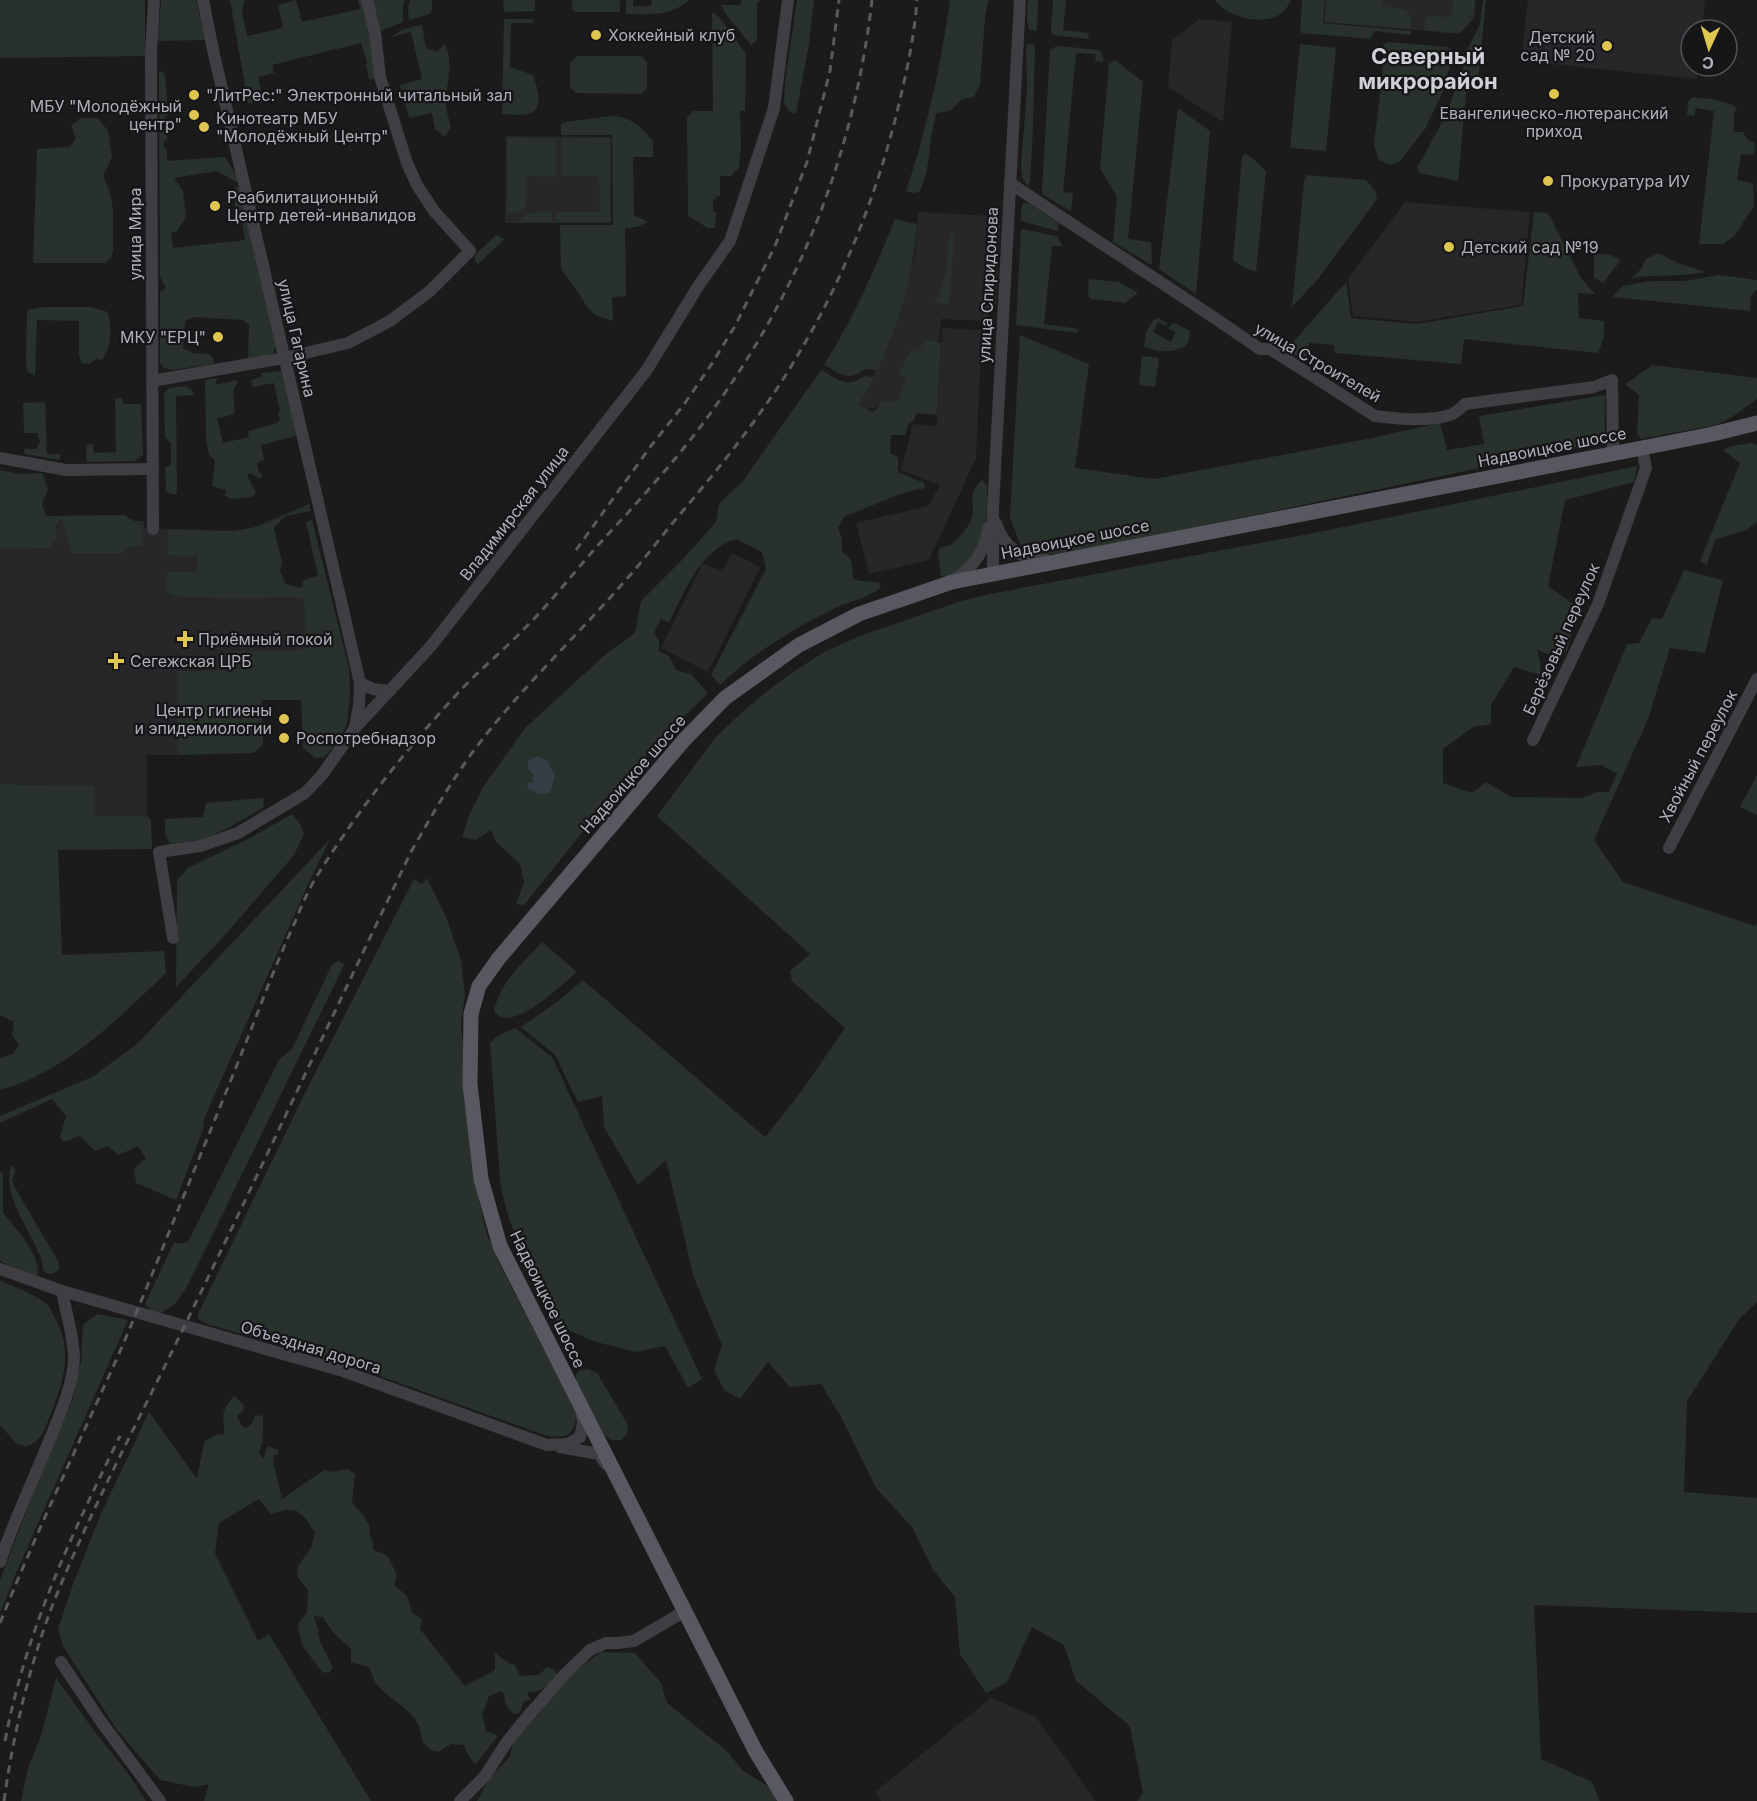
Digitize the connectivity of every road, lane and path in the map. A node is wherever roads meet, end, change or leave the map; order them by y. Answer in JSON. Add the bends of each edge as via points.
{"nodes":[{"id":1,"x":153,"y":0,"type":"edge"},
{"id":2,"x":203,"y":0,"type":"edge"},
{"id":3,"x":367,"y":0,"type":"edge"},
{"id":4,"x":788,"y":0,"type":"edge"},
{"id":5,"x":1020,"y":0,"type":"edge"},
{"id":6,"x":1010,"y":183,"type":"junction"},
{"id":7,"x":284,"y":358,"type":"junction"},
{"id":8,"x":152,"y":381,"type":"junction"},
{"id":9,"x":1757,"y":423,"type":"edge"},
{"id":10,"x":1757,"y":430,"type":"edge"},
{"id":11,"x":1713,"y":434,"type":"junction"},
{"id":12,"x":1642,"y":448,"type":"junction"},
{"id":13,"x":1613,"y":453,"type":"junction"},
{"id":14,"x":0,"y":458,"type":"edge"},
{"id":15,"x":153,"y":469,"type":"junction"},
{"id":16,"x":993,"y":508,"type":"junction"},
{"id":17,"x":153,"y":528,"type":"dead end"},
{"id":18,"x":1064,"y":560,"type":"junction"},
{"id":19,"x":993,"y":573,"type":"junction"},
{"id":20,"x":952,"y":582,"type":"junction"},
{"id":21,"x":1757,"y":679,"type":"edge"},
{"id":22,"x":360,"y":683,"type":"junction"},
{"id":23,"x":390,"y":691,"type":"junction"},
{"id":24,"x":355,"y":728,"type":"junction"},
{"id":25,"x":1533,"y":740,"type":"dead end"},
{"id":26,"x":1669,"y":848,"type":"dead end"},
{"id":27,"x":173,"y":938,"type":"dead end"},
{"id":28,"x":0,"y":1269,"type":"edge"},
{"id":29,"x":62,"y":1291,"type":"junction"},
{"id":30,"x":581,"y":1406,"type":"junction"},
{"id":31,"x":547,"y":1444,"type":"junction"},
{"id":32,"x":621,"y":1484,"type":"junction"},
{"id":33,"x":0,"y":1562,"type":"edge"},
{"id":34,"x":686,"y":1611,"type":"junction"},
{"id":35,"x":61,"y":1662,"type":"dead end"},
{"id":36,"x":160,"y":1801,"type":"edge"},
{"id":37,"x":460,"y":1801,"type":"edge"},
{"id":38,"x":786,"y":1801,"type":"edge"}],
"edges":[{"from":1,"to":8,"type":"street","name":"улица Мира"},
{"from":2,"to":7,"type":"street","name":"улица Гагарина"},
{"from":3,"to":7,"type":"street","via":[[380,77],[407,163],[434,211],[470,250],[430,291],[390,321],[348,343]]},
{"from":4,"to":23,"type":"street","name":"Владимирская улица","via":[[774,108],[730,241],[646,371],[430,646]]},
{"from":5,"to":6,"type":"street","name":"улица Спиридонова"},
{"from":6,"to":13,"type":"street","name":"улица Строителей","via":[[1260,350],[1270,349],[1375,416],[1413,419],[1452,415],[1465,404],[1594,387],[1612,380]]},
{"from":6,"to":16,"type":"street","name":"улица Спиридонова"},
{"from":7,"to":8,"type":"street"},
{"from":7,"to":22,"type":"street","name":"улица Гагарина"},
{"from":8,"to":15,"type":"street","name":"улица Мира"},
{"from":9,"to":11,"type":"main road"},
{"from":10,"to":11,"type":"main road"},
{"from":11,"to":12,"type":"main road","name":"Надвоицкое шоссе"},
{"from":12,"to":13,"type":"main road","name":"Надвоицкое шоссе"},
{"from":12,"to":25,"type":"street","name":"Берёзовый переулок","via":[[1646,468],[1598,604]]},
{"from":13,"to":18,"type":"main road","name":"Надвоицкое шоссе"},
{"from":14,"to":15,"type":"street","via":[[66,470]]},
{"from":15,"to":17,"type":"street","name":"улица Мира"},
{"from":16,"to":18,"type":"street","via":[[1010,549],[1034,560]]},
{"from":16,"to":19,"type":"street","name":"улица Спиридонова"},
{"from":16,"to":20,"type":"street","via":[[980,555]]},
{"from":18,"to":19,"type":"main road","name":"Надвоицкое шоссе"},
{"from":19,"to":20,"type":"main road","name":"Надвоицкое шоссе"},
{"from":20,"to":30,"type":"main road","name":"Надвоицкое шоссе","via":[[859,614],[799,645],[725,698],[684,740],[479,986],[471,1014],[470,1084],[481,1179],[500,1246]]},
{"from":21,"to":26,"type":"street","name":"Хвойный переулок"},
{"from":22,"to":23,"type":"street"},
{"from":22,"to":24,"type":"street","name":"улица Гагарина"},
{"from":23,"to":24,"type":"street","name":"Владимирская улица"},
{"from":24,"to":27,"type":"street","name":"Владимирская улица","via":[[322,775],[305,793],[277,811],[238,833],[200,846],[159,852]]},
{"from":28,"to":29,"type":"street","name":"Объездная дорога"},
{"from":29,"to":31,"type":"street","name":"Объездная дорога","via":[[344,1371]]},
{"from":29,"to":33,"type":"street","via":[[73,1347],[72,1374]]},
{"from":30,"to":31,"type":"street","name":"Объездная дорога","via":[[580,1437],[568,1444]]},
{"from":30,"to":32,"type":"main road","name":"Надвоицкое шоссе"},
{"from":31,"to":32,"type":"street","via":[[598,1454]]},
{"from":32,"to":34,"type":"main road","name":"Надвоицкое шоссе"},
{"from":34,"to":37,"type":"street","via":[[634,1641],[606,1643],[590,1650],[527,1717],[484,1776]]},
{"from":34,"to":38,"type":"main road","name":"Надвоицкое шоссе","via":[[756,1752]]},
{"from":35,"to":36,"type":"street"}]}
